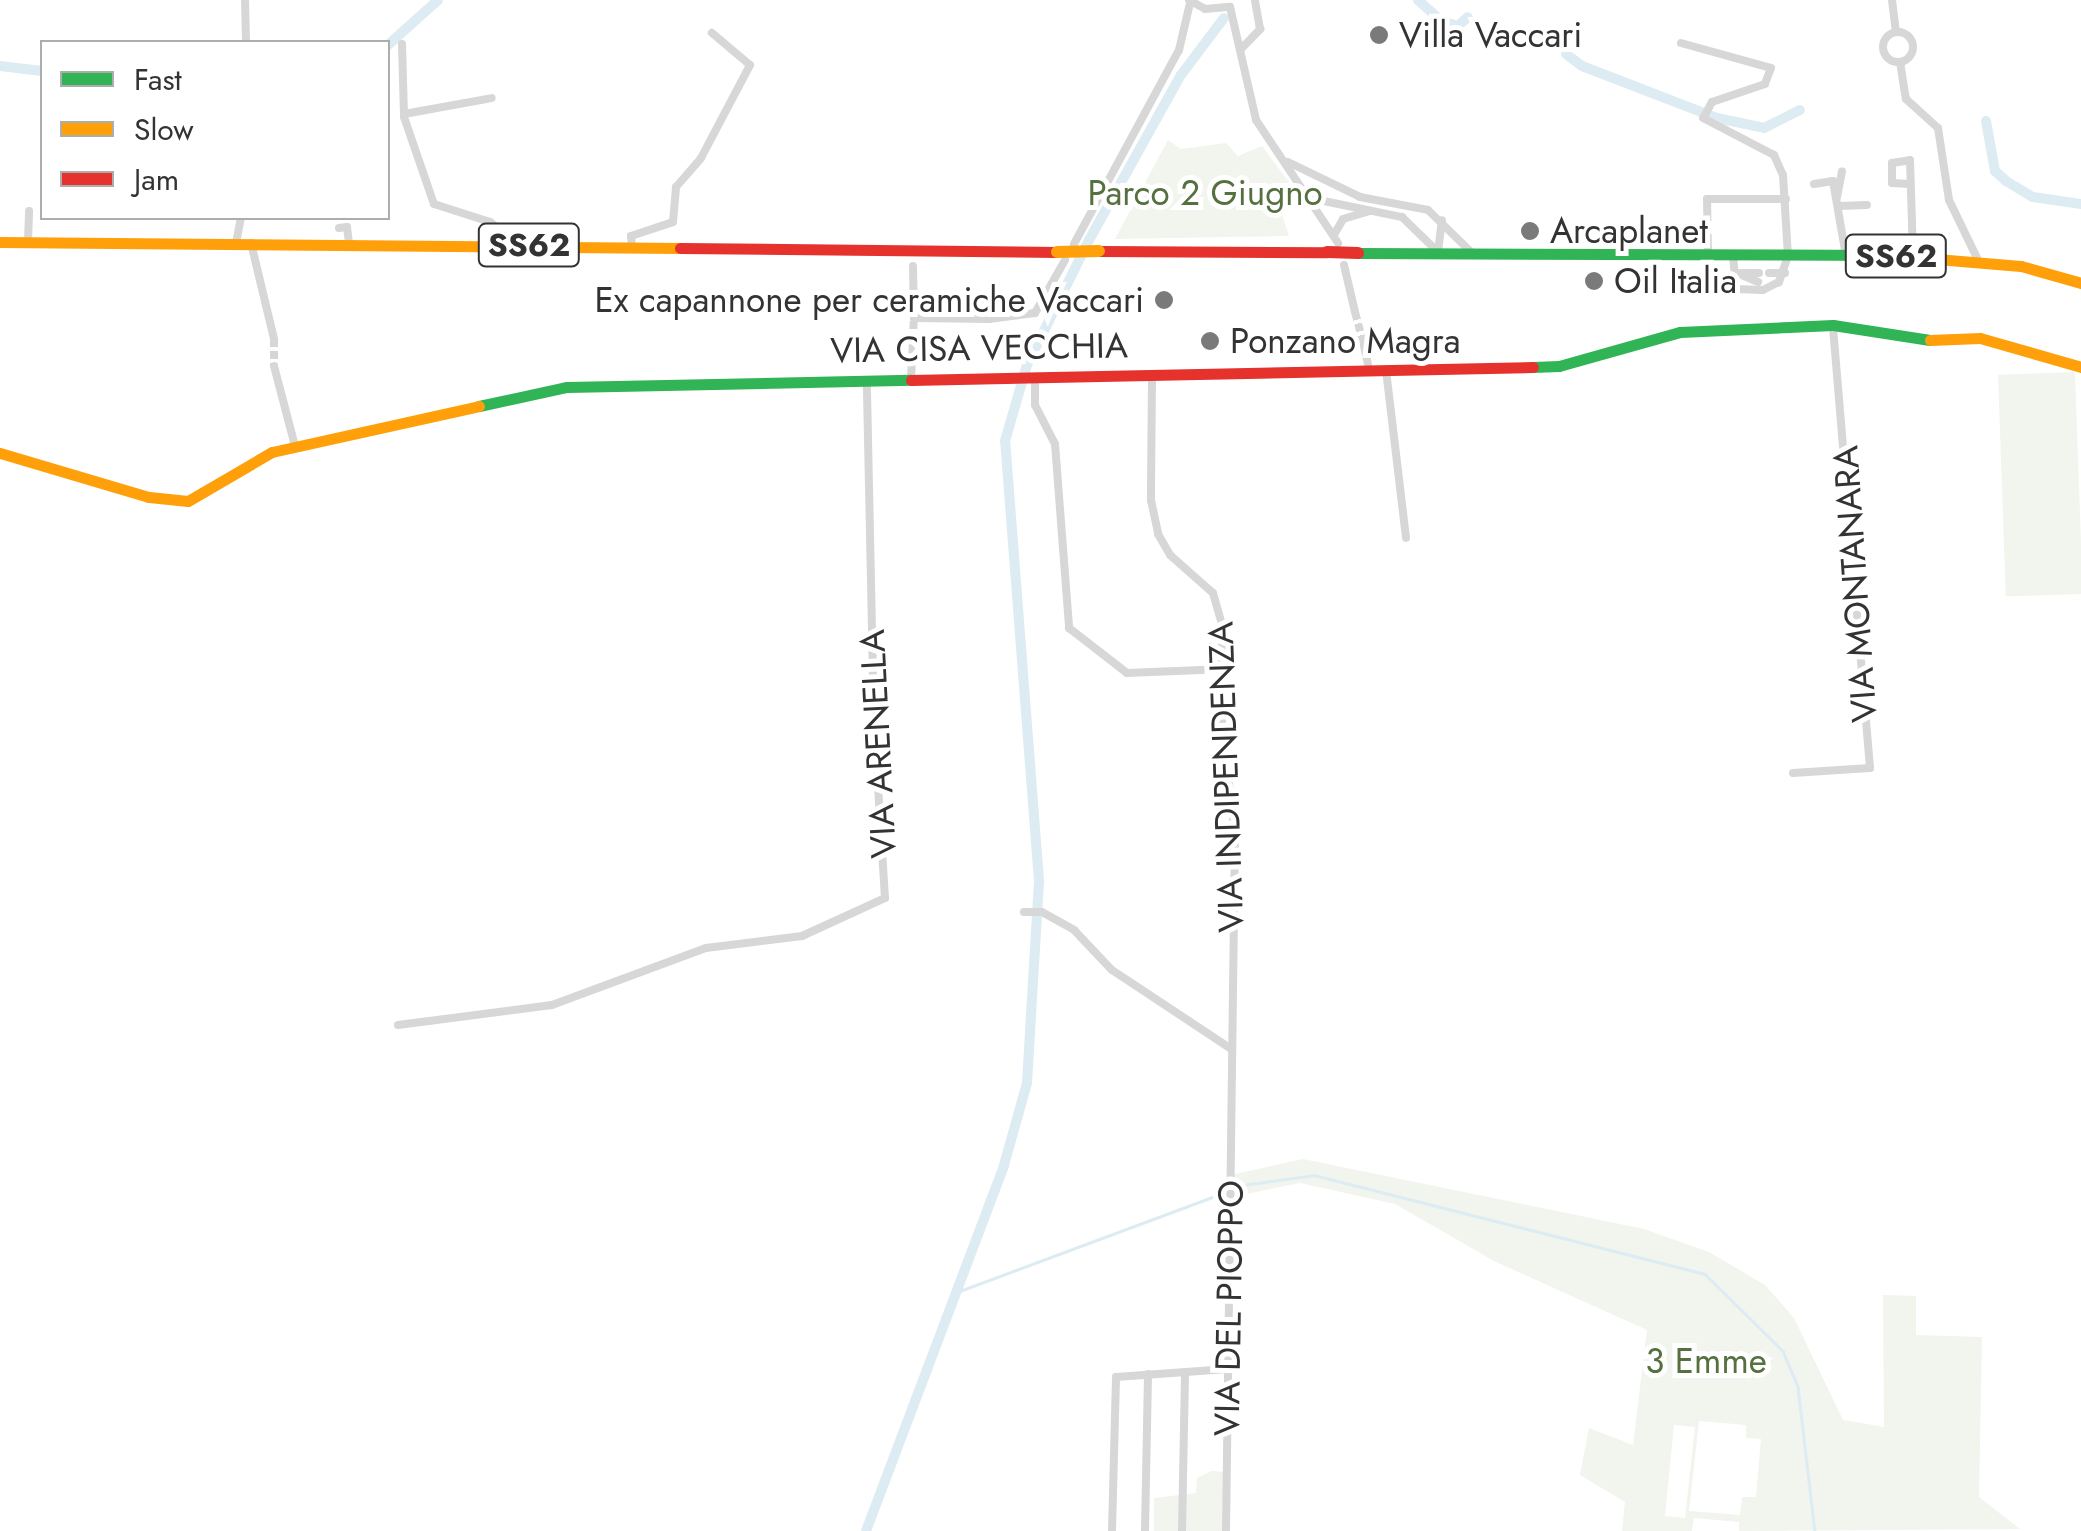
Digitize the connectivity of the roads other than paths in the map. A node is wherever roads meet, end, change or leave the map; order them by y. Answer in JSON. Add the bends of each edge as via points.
{"nodes":[{"id":1,"x":245,"y":0,"type":"edge"},
{"id":2,"x":1254,"y":0,"type":"edge"},
{"id":3,"x":1892,"y":0,"type":"edge"},
{"id":4,"x":1190,"y":2,"type":"edge"},
{"id":5,"x":1231,"y":4,"type":"edge"},
{"id":6,"x":1896,"y":32,"type":"junction"},
{"id":7,"x":712,"y":33,"type":"dead end"},
{"id":8,"x":246,"y":40,"type":"edge"},
{"id":9,"x":1681,"y":43,"type":"dead end"},
{"id":10,"x":402,"y":44,"type":"dead end"},
{"id":11,"x":1241,"y":49,"type":"junction"},
{"id":12,"x":1900,"y":62,"type":"junction"},
{"id":13,"x":492,"y":98,"type":"dead end"},
{"id":14,"x":404,"y":114,"type":"junction"},
{"id":15,"x":1284,"y":161,"type":"junction"},
{"id":16,"x":1842,"y":171,"type":"dead end"},
{"id":17,"x":1331,"y":183,"type":"junction"},
{"id":18,"x":1814,"y":184,"type":"dead end"},
{"id":19,"x":1910,"y":184,"type":"dead end"},
{"id":20,"x":1314,"y":199,"type":"junction"},
{"id":21,"x":1786,"y":199,"type":"junction"},
{"id":22,"x":1837,"y":204,"type":"junction"},
{"id":23,"x":1867,"y":204,"type":"dead end"},
{"id":24,"x":1372,"y":210,"type":"junction"},
{"id":25,"x":28,"y":211,"type":"dead end"},
{"id":26,"x":240,"y":220,"type":"edge"},
{"id":27,"x":1442,"y":220,"type":"junction"},
{"id":28,"x":347,"y":227,"type":"dead end"},
{"id":29,"x":1415,"y":230,"type":"junction"},
{"id":30,"x":0,"y":242,"type":"edge"},
{"id":31,"x":28,"y":242,"type":"junction"},
{"id":32,"x":1333,"y":243,"type":"junction"},
{"id":33,"x":236,"y":244,"type":"junction"},
{"id":34,"x":251,"y":244,"type":"junction"},
{"id":35,"x":349,"y":244,"type":"junction"},
{"id":36,"x":1074,"y":244,"type":"dead end"},
{"id":37,"x":519,"y":245,"type":"junction"},
{"id":38,"x":632,"y":246,"type":"junction"},
{"id":39,"x":1438,"y":252,"type":"junction"},
{"id":40,"x":1404,"y":253,"type":"junction"},
{"id":41,"x":1472,"y":253,"type":"junction"},
{"id":42,"x":1708,"y":254,"type":"junction"},
{"id":43,"x":1734,"y":255,"type":"junction"},
{"id":44,"x":1061,"y":256,"type":"junction"},
{"id":45,"x":1788,"y":256,"type":"junction"},
{"id":46,"x":1846,"y":256,"type":"junction"},
{"id":47,"x":1913,"y":256,"type":"junction"},
{"id":48,"x":1980,"y":262,"type":"junction"},
{"id":49,"x":1344,"y":265,"type":"dead end"},
{"id":50,"x":913,"y":266,"type":"dead end"},
{"id":51,"x":1735,"y":280,"type":"junction"},
{"id":52,"x":1771,"y":280,"type":"junction"},
{"id":53,"x":2081,"y":283,"type":"edge"},
{"id":54,"x":1355,"y":312,"type":"tunnel mouth"},
{"id":55,"x":1833,"y":325,"type":"junction"},
{"id":56,"x":274,"y":339,"type":"tunnel mouth"},
{"id":57,"x":1363,"y":340,"type":"tunnel mouth"},
{"id":58,"x":914,"y":341,"type":"tunnel mouth"},
{"id":59,"x":274,"y":366,"type":"tunnel mouth"},
{"id":60,"x":2081,"y":367,"type":"edge"},
{"id":61,"x":1370,"y":370,"type":"junction"},
{"id":62,"x":1386,"y":370,"type":"junction"},
{"id":63,"x":1152,"y":375,"type":"junction"},
{"id":64,"x":1031,"y":378,"type":"junction"},
{"id":65,"x":912,"y":379,"type":"junction"},
{"id":66,"x":867,"y":380,"type":"junction"},
{"id":67,"x":295,"y":446,"type":"junction"},
{"id":68,"x":0,"y":453,"type":"edge"},
{"id":69,"x":1406,"y":538,"type":"dead end"},
{"id":70,"x":1224,"y":670,"type":"junction"},
{"id":71,"x":1793,"y":773,"type":"dead end"},
{"id":72,"x":1027,"y":911,"type":"dead end"},
{"id":73,"x":398,"y":1025,"type":"dead end"},
{"id":74,"x":1230,"y":1048,"type":"junction"},
{"id":75,"x":1230,"y":1084,"type":"joint"},
{"id":76,"x":1228,"y":1368,"type":"junction"},
{"id":77,"x":1185,"y":1372,"type":"junction"},
{"id":78,"x":1148,"y":1374,"type":"junction"},
{"id":79,"x":1112,"y":1531,"type":"edge"},
{"id":80,"x":1145,"y":1531,"type":"edge"},
{"id":81,"x":1182,"y":1531,"type":"edge"},
{"id":82,"x":1226,"y":1531,"type":"edge"}],
"edges":[{"from":1,"to":8,"type":"street"},
{"from":2,"to":11,"type":"street","via":[[1260,29]]},
{"from":3,"to":6,"type":"street"},
{"from":4,"to":5,"type":"street"},
{"from":4,"to":36,"type":"street","via":[[1179,50]]},
{"from":5,"to":11,"type":"street"},
{"from":6,"to":12,"type":"street","via":[[1884,48]]},
{"from":6,"to":12,"type":"street","via":[[1913,45]]},
{"from":7,"to":38,"type":"street","via":[[750,65],[701,158],[676,187],[673,222],[631,236]]},
{"from":9,"to":21,"type":"street","via":[[1765,61],[1771,68],[1765,84],[1707,106],[1703,118],[1774,155]]},
{"from":10,"to":14,"type":"street"},
{"from":11,"to":15,"type":"street","via":[[1251,108]]},
{"from":12,"to":48,"type":"street","via":[[1906,99],[1938,128],[1948,200]]},
{"from":13,"to":14,"type":"street"},
{"from":14,"to":37,"type":"street","via":[[434,204],[490,222]]},
{"from":15,"to":17,"type":"street"},
{"from":15,"to":20,"type":"street"},
{"from":16,"to":22,"type":"street"},
{"from":17,"to":20,"type":"street"},
{"from":17,"to":27,"type":"street","via":[[1360,197],[1428,210]]},
{"from":18,"to":22,"type":"street","via":[[1833,181]]},
{"from":19,"to":47,"type":"street"},
{"from":20,"to":24,"type":"street"},
{"from":20,"to":32,"type":"street"},
{"from":21,"to":42,"type":"street","via":[[1706,199]]},
{"from":21,"to":45,"type":"street"},
{"from":22,"to":23,"type":"street"},
{"from":22,"to":46,"type":"street"},
{"from":24,"to":29,"type":"street","via":[[1402,217]]},
{"from":24,"to":32,"type":"street","via":[[1342,219]]},
{"from":25,"to":31,"type":"street"},
{"from":26,"to":33,"type":"street"},
{"from":27,"to":39,"type":"street"},
{"from":27,"to":41,"type":"street"},
{"from":28,"to":35,"type":"street"},
{"from":29,"to":39,"type":"street"},
{"from":29,"to":40,"type":"street"},
{"from":30,"to":31,"type":"street","number":"SS62"},
{"from":31,"to":33,"type":"street","number":"SS62"},
{"from":32,"to":40,"type":"street","number":"SS62","bridge":true,"via":[[1358,252]]},
{"from":32,"to":44,"type":"street","number":"SS62","bridge":true},
{"from":33,"to":34,"type":"street","number":"SS62"},
{"from":34,"to":35,"type":"street","number":"SS62"},
{"from":34,"to":56,"type":"street"},
{"from":35,"to":37,"type":"street","number":"SS62"},
{"from":37,"to":38,"type":"street","number":"SS62"},
{"from":38,"to":44,"type":"street","number":"SS62"},
{"from":39,"to":40,"type":"street","number":"SS62"},
{"from":39,"to":41,"type":"street","number":"SS62"},
{"from":41,"to":42,"type":"street","number":"SS62"},
{"from":42,"to":43,"type":"street","number":"SS62"},
{"from":43,"to":45,"type":"street","number":"SS62"},
{"from":43,"to":51,"type":"street"},
{"from":44,"to":50,"type":"street","via":[[1035,313],[989,319],[914,318]]},
{"from":45,"to":46,"type":"street","number":"SS62"},
{"from":45,"to":52,"type":"street"},
{"from":46,"to":47,"type":"street","number":"SS62"},
{"from":47,"to":48,"type":"street","number":"SS62"},
{"from":48,"to":53,"type":"street","number":"SS62"},
{"from":49,"to":54,"type":"street"},
{"from":51,"to":52,"type":"street"},
{"from":51,"to":52,"type":"street"},
{"from":55,"to":60,"type":"street","name":"VIA CISA VECCHIA","via":[[1935,342],[1980,338]]},
{"from":55,"to":62,"type":"street","name":"VIA CISA VECCHIA","via":[[1680,332],[1559,366]]},
{"from":55,"to":71,"type":"street","name":"VIA MONTANARA","via":[[1870,768]]},
{"from":57,"to":61,"type":"street"},
{"from":58,"to":65,"type":"street"},
{"from":59,"to":67,"type":"street"},
{"from":61,"to":62,"type":"street","name":"VIA CISA VECCHIA"},
{"from":61,"to":63,"type":"street","name":"VIA CISA VECCHIA"},
{"from":62,"to":69,"type":"street"},
{"from":63,"to":64,"type":"street","name":"VIA CISA VECCHIA"},
{"from":63,"to":70,"type":"street","name":"VIA INDIPENDENZA","via":[[1154,518],[1170,555],[1201,578],[1221,608]]},
{"from":64,"to":65,"type":"street","name":"VIA CISA VECCHIA"},
{"from":64,"to":70,"type":"street","via":[[1035,405],[1055,444],[1069,628],[1127,673]]},
{"from":65,"to":66,"type":"street","name":"VIA CISA VECCHIA"},
{"from":66,"to":67,"type":"street","name":"VIA CISA VECCHIA","via":[[567,387]]},
{"from":66,"to":73,"type":"street","name":"VIA ARENELLA","via":[[885,898],[802,936],[706,948],[552,1005]]},
{"from":67,"to":68,"type":"street","name":"VIA CISA VECCHIA","via":[[260,458],[188,501],[149,497]]},
{"from":70,"to":74,"type":"street","name":"VIA INDIPENDENZA","via":[[1222,722],[1234,836]]},
{"from":72,"to":74,"type":"street","via":[[1042,912],[1087,940],[1112,970]]},
{"from":74,"to":75,"type":"street","name":"VIA INDIPENDENZA"},
{"from":75,"to":76,"type":"street","name":"VIA DEL PIOPPO"},
{"from":76,"to":77,"type":"street"},
{"from":76,"to":82,"type":"street","name":"VIA DEL PIOPPO"},
{"from":77,"to":78,"type":"street"},
{"from":77,"to":81,"type":"street"},
{"from":78,"to":79,"type":"street","via":[[1116,1377]]},
{"from":78,"to":80,"type":"street"}]}
